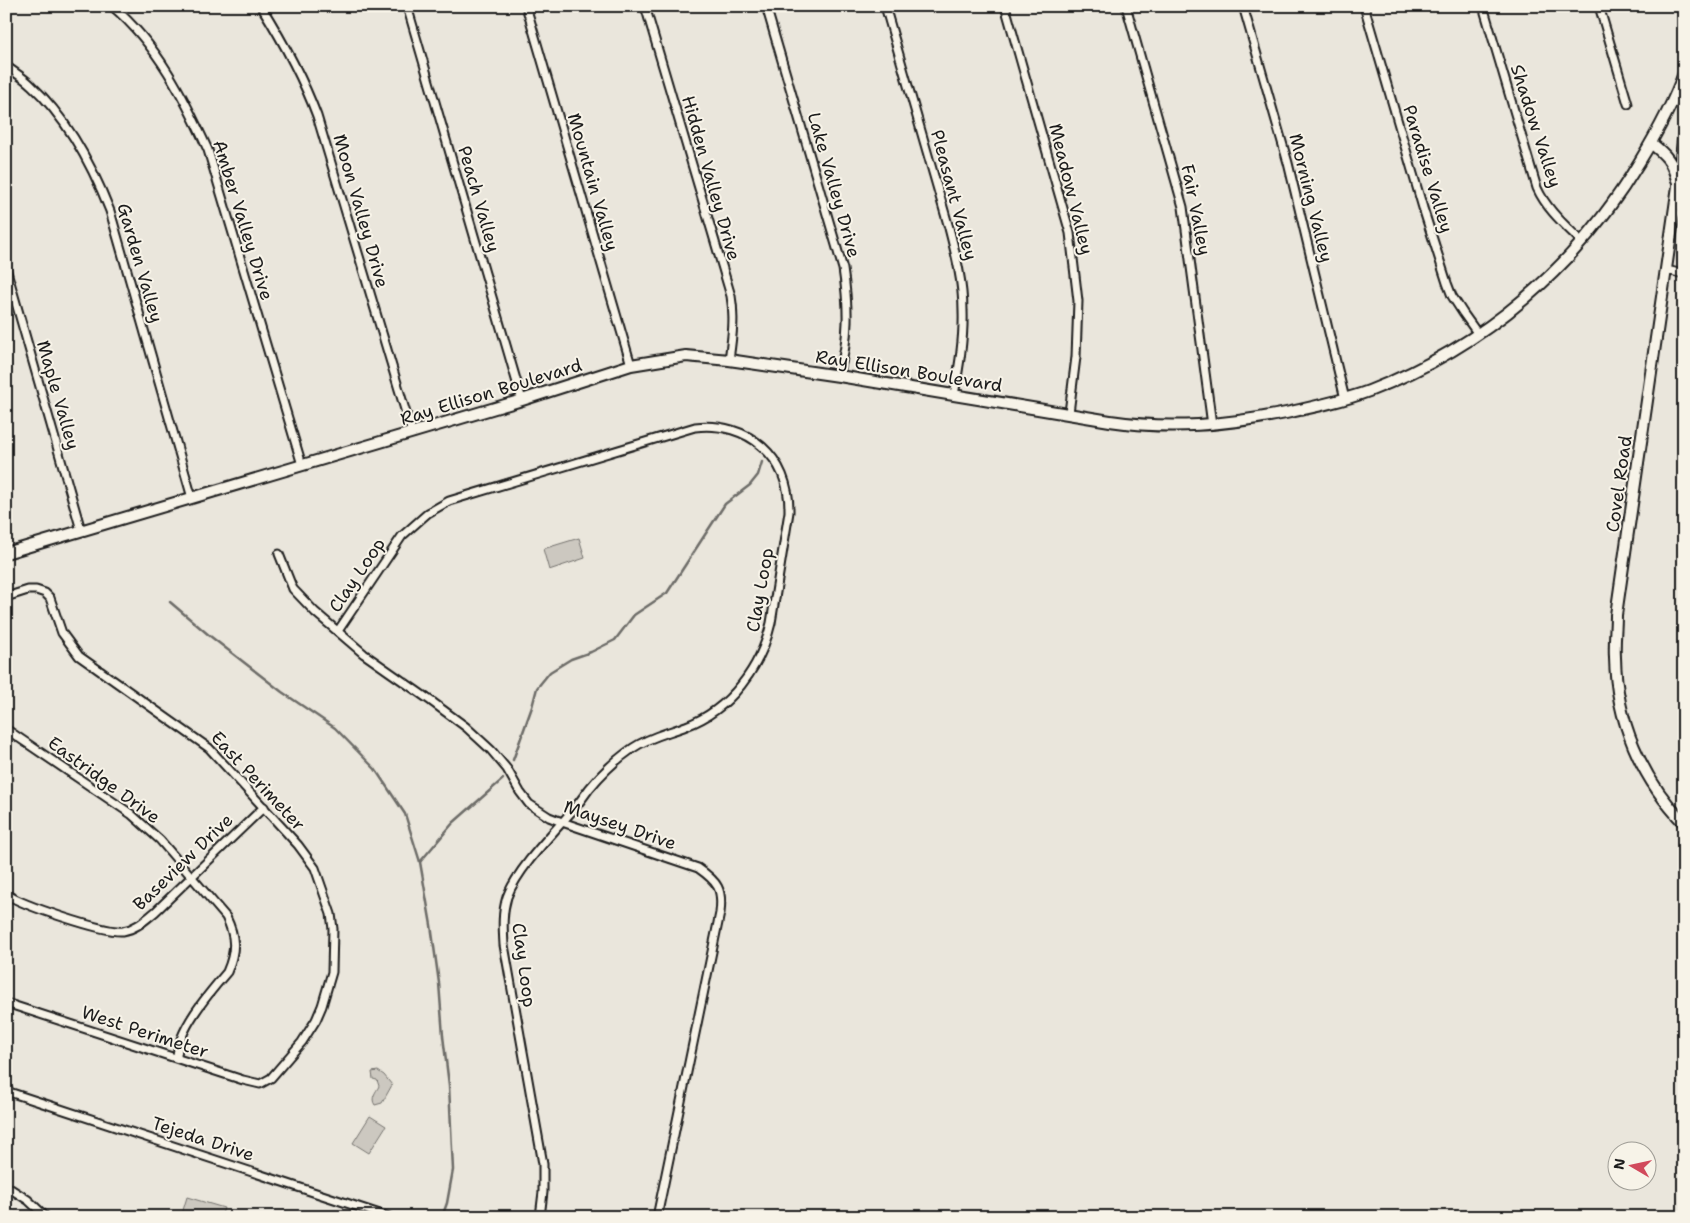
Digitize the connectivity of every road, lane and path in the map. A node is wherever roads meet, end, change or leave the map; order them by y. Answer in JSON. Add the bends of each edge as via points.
{"nodes":[{"id":1,"x":112,"y":6,"type":"edge"},
{"id":2,"x":261,"y":6,"type":"edge"},
{"id":3,"x":407,"y":6,"type":"edge"},
{"id":4,"x":526,"y":6,"type":"edge"},
{"id":5,"x":645,"y":6,"type":"edge"},
{"id":6,"x":766,"y":6,"type":"edge"},
{"id":7,"x":885,"y":6,"type":"edge"},
{"id":8,"x":1005,"y":6,"type":"edge"},
{"id":9,"x":1126,"y":6,"type":"edge"},
{"id":10,"x":1243,"y":6,"type":"edge"},
{"id":11,"x":1364,"y":6,"type":"edge"},
{"id":12,"x":1483,"y":6,"type":"edge"},
{"id":13,"x":1599,"y":6,"type":"edge"},
{"id":14,"x":6,"y":66,"type":"edge"},
{"id":15,"x":1684,"y":73,"type":"edge"},
{"id":16,"x":1628,"y":104,"type":"dead end"},
{"id":17,"x":1684,"y":131,"type":"edge"},
{"id":18,"x":1651,"y":143,"type":"junction"},
{"id":19,"x":1678,"y":186,"type":"junction"},
{"id":20,"x":1582,"y":242,"type":"junction"},
{"id":21,"x":6,"y":268,"type":"edge"},
{"id":22,"x":1666,"y":270,"type":"junction"},
{"id":23,"x":1684,"y":274,"type":"edge"},
{"id":24,"x":1478,"y":334,"type":"junction"},
{"id":25,"x":729,"y":360,"type":"junction"},
{"id":26,"x":631,"y":365,"type":"junction"},
{"id":27,"x":839,"y":376,"type":"junction"},
{"id":28,"x":954,"y":395,"type":"junction"},
{"id":29,"x":1345,"y":399,"type":"junction"},
{"id":30,"x":522,"y":400,"type":"junction"},
{"id":31,"x":1070,"y":413,"type":"junction"},
{"id":32,"x":1212,"y":425,"type":"junction"},
{"id":33,"x":412,"y":433,"type":"junction"},
{"id":34,"x":302,"y":464,"type":"junction"},
{"id":35,"x":192,"y":498,"type":"junction"},
{"id":36,"x":81,"y":530,"type":"junction"},
{"id":37,"x":6,"y":553,"type":"edge"},
{"id":38,"x":279,"y":554,"type":"dead end"},
{"id":39,"x":6,"y":597,"type":"edge"},
{"id":40,"x":338,"y":631,"type":"junction"},
{"id":41,"x":9,"y":732,"type":"edge"},
{"id":42,"x":6,"y":742,"type":"edge"},
{"id":43,"x":264,"y":807,"type":"junction"},
{"id":44,"x":562,"y":822,"type":"junction"},
{"id":45,"x":1684,"y":823,"type":"edge"},
{"id":46,"x":190,"y":876,"type":"junction"},
{"id":47,"x":6,"y":894,"type":"edge"},
{"id":48,"x":6,"y":1003,"type":"edge"},
{"id":49,"x":177,"y":1058,"type":"junction"},
{"id":50,"x":273,"y":1076,"type":"joint"},
{"id":51,"x":6,"y":1091,"type":"edge"},
{"id":52,"x":6,"y":1186,"type":"edge"},
{"id":53,"x":368,"y":1213,"type":"edge"},
{"id":54,"x":46,"y":1217,"type":"edge"},
{"id":55,"x":389,"y":1217,"type":"edge"},
{"id":56,"x":540,"y":1217,"type":"edge"},
{"id":57,"x":657,"y":1217,"type":"edge"}],
"edges":[{"from":1,"to":34,"type":"street","name":"Amber Valley Drive","via":[[166,68],[189,107],[208,150]]},
{"from":2,"to":33,"type":"street","name":"Moon Valley Drive","via":[[304,82],[318,116]]},
{"from":3,"to":30,"type":"street","name":"Peach Valley"},
{"from":4,"to":26,"type":"street","name":"Mountain Valley"},
{"from":5,"to":25,"type":"street","name":"Hidden Valley Drive","via":[[730,296],[734,319]]},
{"from":6,"to":27,"type":"street","name":"Lake Valley Drive","via":[[843,269],[849,317]]},
{"from":7,"to":28,"type":"street","name":"Pleasant Valley","via":[[959,270],[964,309]]},
{"from":8,"to":31,"type":"street","name":"Meadow Valley","via":[[1070,233],[1078,301]]},
{"from":9,"to":32,"type":"street","name":"Fair Valley","via":[[1183,207]]},
{"from":10,"to":29,"type":"street","name":"Morning Valley","via":[[1288,163]]},
{"from":11,"to":24,"type":"street","name":"Paradise Valley","via":[[1447,283],[1462,313]]},
{"from":12,"to":20,"type":"street","name":"Shadow Valley","via":[[1537,188],[1552,212]]},
{"from":13,"to":16,"type":"street"},
{"from":14,"to":35,"type":"street","name":"Garden Valley","via":[[50,105],[76,140],[98,182],[110,211]]},
{"from":15,"to":18,"type":"street","name":"Ray Ellison Boulevard"},
{"from":17,"to":19,"type":"street"},
{"from":18,"to":19,"type":"street","name":"Covel Road","via":[[1673,166]]},
{"from":18,"to":20,"type":"street","name":"Ray Ellison Boulevard","via":[[1620,192]]},
{"from":19,"to":22,"type":"street","name":"Covel Road"},
{"from":20,"to":24,"type":"street","name":"Ray Ellison Boulevard","via":[[1533,292]]},
{"from":21,"to":36,"type":"street","name":"Maple Valley"},
{"from":22,"to":23,"type":"street"},
{"from":22,"to":45,"type":"street","name":"Covel Road","via":[[1616,615],[1615,656],[1622,710],[1641,766],[1655,789]]},
{"from":24,"to":29,"type":"street","name":"Ray Ellison Boulevard","via":[[1420,368]]},
{"from":25,"to":26,"type":"street","name":"Ray Ellison Boulevard","via":[[686,356]]},
{"from":25,"to":27,"type":"street","name":"Ray Ellison Boulevard"},
{"from":26,"to":30,"type":"street","name":"Ray Ellison Boulevard"},
{"from":27,"to":28,"type":"street","name":"Ray Ellison Boulevard"},
{"from":28,"to":31,"type":"street","name":"Ray Ellison Boulevard"},
{"from":29,"to":32,"type":"street","name":"Ray Ellison Boulevard","via":[[1263,418]]},
{"from":30,"to":33,"type":"street","name":"Ray Ellison Boulevard"},
{"from":31,"to":32,"type":"street","name":"Ray Ellison Boulevard","via":[[1132,424]]},
{"from":33,"to":34,"type":"street","name":"Ray Ellison Boulevard"},
{"from":34,"to":35,"type":"street","name":"Ray Ellison Boulevard"},
{"from":35,"to":36,"type":"street","name":"Ray Ellison Boulevard"},
{"from":36,"to":37,"type":"street","name":"Ray Ellison Boulevard"},
{"from":38,"to":40,"type":"street","name":"Maysey Drive","via":[[293,589]]},
{"from":39,"to":43,"type":"street","name":"East Perimeter","via":[[28,590],[46,593],[62,633],[79,656],[209,748]]},
{"from":40,"to":44,"type":"street","name":"Maysey Drive","via":[[364,654],[466,727],[503,764],[529,804]]},
{"from":40,"to":44,"type":"street","name":"Clay Loop","via":[[402,536],[449,501],[694,427],[742,432],[765,449],[785,481],[789,512],[768,638],[755,665],[737,690],[716,710],[688,726],[635,746],[611,765]]},
{"from":41,"to":42,"type":"street"},
{"from":41,"to":46,"type":"street","name":"Eastridge Drive","via":[[131,814],[160,840]]},
{"from":43,"to":46,"type":"street","name":"Baseview Drive"},
{"from":43,"to":50,"type":"street","name":"East Perimeter","via":[[315,868],[331,914],[334,937],[332,972],[316,1020]]},
{"from":44,"to":56,"type":"street","name":"Clay Loop","via":[[513,886],[502,915],[504,946],[543,1164]]},
{"from":44,"to":57,"type":"street","name":"Maysey Drive","via":[[698,868],[714,881],[721,895],[720,913]]},
{"from":46,"to":47,"type":"street","name":"Baseview Drive","via":[[138,926],[121,931],[95,927]]},
{"from":46,"to":49,"type":"street","name":"Eastridge Drive","via":[[226,917],[233,930],[234,942],[227,972],[187,1024]]},
{"from":48,"to":49,"type":"street","name":"West Perimeter"},
{"from":49,"to":50,"type":"street","name":"West Perimeter","via":[[260,1084]]},
{"from":51,"to":53,"type":"street","name":"Tejeda Drive"},
{"from":52,"to":54,"type":"street"},
{"from":53,"to":55,"type":"street","name":"Tejeda Drive"}]}
